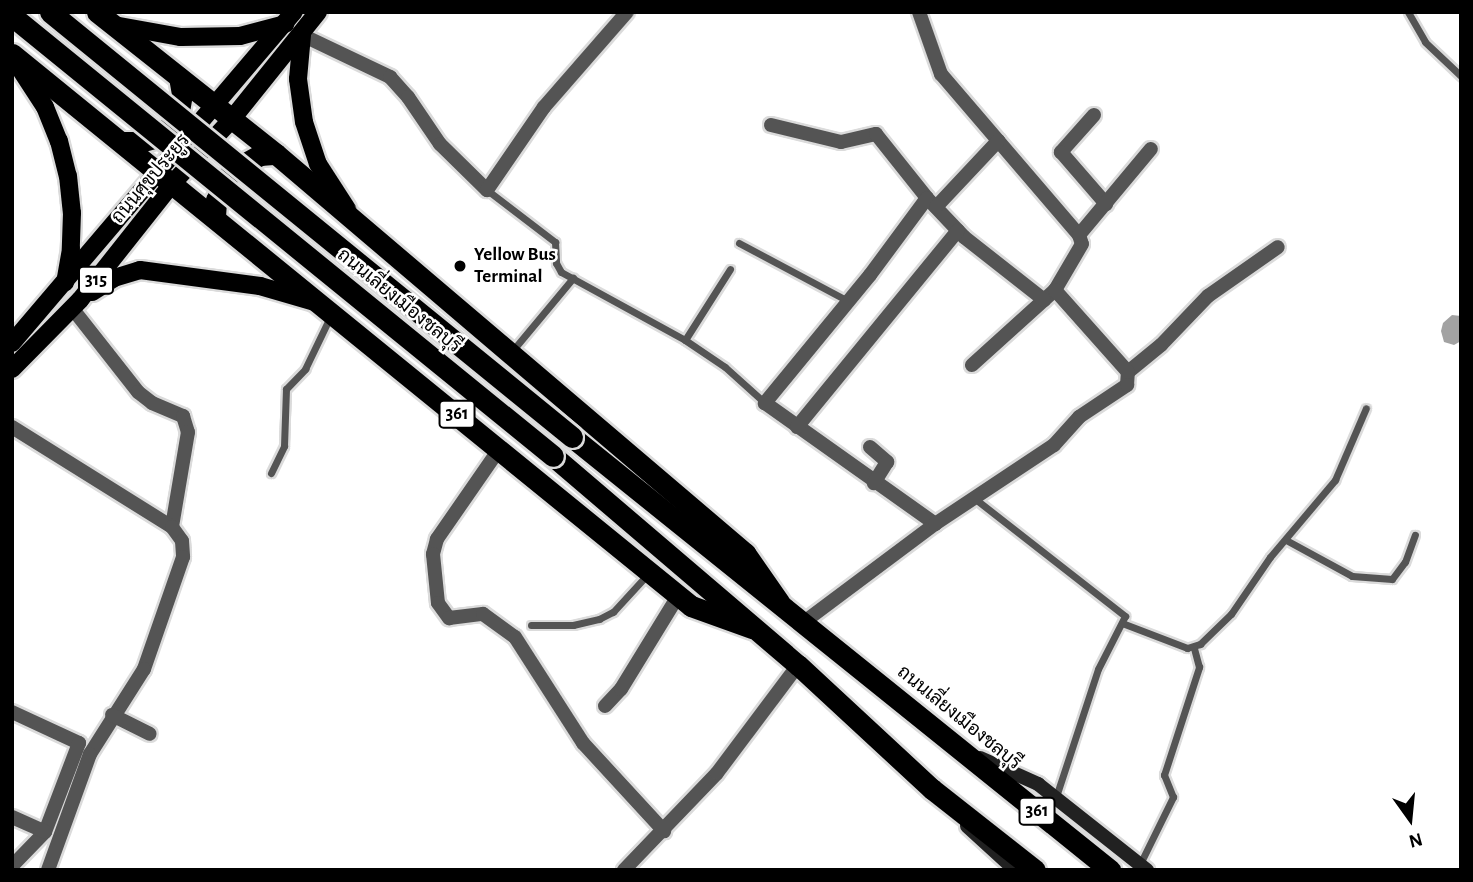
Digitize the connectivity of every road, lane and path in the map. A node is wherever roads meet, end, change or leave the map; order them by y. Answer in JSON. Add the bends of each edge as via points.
{"nodes":[{"id":1,"x":50,"y":12,"type":"edge"},
{"id":2,"x":318,"y":12,"type":"edge"},
{"id":3,"x":628,"y":12,"type":"edge"},
{"id":4,"x":919,"y":12,"type":"edge"},
{"id":5,"x":1408,"y":12,"type":"edge"},
{"id":6,"x":12,"y":16,"type":"edge"},
{"id":7,"x":290,"y":18,"type":"edge"},
{"id":8,"x":105,"y":19,"type":"edge"},
{"id":9,"x":302,"y":35,"type":"junction"},
{"id":10,"x":12,"y":56,"type":"edge"},
{"id":11,"x":1461,"y":76,"type":"edge"},
{"id":12,"x":179,"y":77,"type":"junction"},
{"id":13,"x":224,"y":112,"type":"junction"},
{"id":14,"x":1094,"y":115,"type":"dead end"},
{"id":15,"x":771,"y":125,"type":"dead end"},
{"id":16,"x":998,"y":141,"type":"junction"},
{"id":17,"x":123,"y":142,"type":"junction"},
{"id":18,"x":1151,"y":149,"type":"dead end"},
{"id":19,"x":276,"y":154,"type":"junction"},
{"id":20,"x":164,"y":177,"type":"junction"},
{"id":21,"x":486,"y":190,"type":"junction"},
{"id":22,"x":931,"y":202,"type":"junction"},
{"id":23,"x":1106,"y":204,"type":"junction"},
{"id":24,"x":215,"y":216,"type":"junction"},
{"id":25,"x":958,"y":230,"type":"junction"},
{"id":26,"x":371,"y":234,"type":"junction"},
{"id":27,"x":1079,"y":235,"type":"junction"},
{"id":28,"x":738,"y":243,"type":"dead end"},
{"id":29,"x":1278,"y":247,"type":"dead end"},
{"id":30,"x":730,"y":269,"type":"dead end"},
{"id":31,"x":573,"y":278,"type":"junction"},
{"id":32,"x":64,"y":285,"type":"junction"},
{"id":33,"x":1049,"y":295,"type":"junction"},
{"id":34,"x":849,"y":301,"type":"junction"},
{"id":35,"x":76,"y":304,"type":"junction"},
{"id":36,"x":327,"y":308,"type":"junction"},
{"id":37,"x":685,"y":340,"type":"junction"},
{"id":38,"x":12,"y":343,"type":"edge"},
{"id":39,"x":509,"y":354,"type":"junction"},
{"id":40,"x":972,"y":365,"type":"dead end"},
{"id":41,"x":12,"y":369,"type":"edge"},
{"id":42,"x":1128,"y":372,"type":"junction"},
{"id":43,"x":765,"y":403,"type":"junction"},
{"id":44,"x":1366,"y":408,"type":"dead end"},
{"id":45,"x":12,"y":427,"type":"edge"},
{"id":46,"x":797,"y":427,"type":"junction"},
{"id":47,"x":870,"y":447,"type":"dead end"},
{"id":48,"x":499,"y":448,"type":"junction"},
{"id":49,"x":271,"y":473,"type":"dead end"},
{"id":50,"x":874,"y":483,"type":"junction"},
{"id":51,"x":974,"y":498,"type":"junction"},
{"id":52,"x":935,"y":524,"type":"junction"},
{"id":53,"x":172,"y":527,"type":"junction"},
{"id":54,"x":1415,"y":535,"type":"dead end"},
{"id":55,"x":1286,"y":540,"type":"junction"},
{"id":56,"x":650,"y":572,"type":"junction"},
{"id":57,"x":678,"y":596,"type":"junction"},
{"id":58,"x":779,"y":602,"type":"junction"},
{"id":59,"x":804,"y":622,"type":"junction"},
{"id":60,"x":1122,"y":623,"type":"junction"},
{"id":61,"x":531,"y":625,"type":"dead end"},
{"id":62,"x":752,"y":628,"type":"junction"},
{"id":63,"x":1194,"y":648,"type":"junction"},
{"id":64,"x":798,"y":665,"type":"junction"},
{"id":65,"x":605,"y":706,"type":"dead end"},
{"id":66,"x":12,"y":713,"type":"edge"},
{"id":67,"x":112,"y":715,"type":"junction"},
{"id":68,"x":150,"y":734,"type":"dead end"},
{"id":69,"x":966,"y":751,"type":"junction"},
{"id":70,"x":932,"y":789,"type":"junction"},
{"id":71,"x":1056,"y":797,"type":"junction"},
{"id":72,"x":12,"y":817,"type":"edge"},
{"id":73,"x":664,"y":831,"type":"junction"},
{"id":74,"x":45,"y":832,"type":"junction"},
{"id":75,"x":12,"y":866,"type":"edge"},
{"id":76,"x":1143,"y":867,"type":"edge"},
{"id":77,"x":628,"y":869,"type":"edge"},
{"id":78,"x":48,"y":870,"type":"edge"},
{"id":79,"x":1015,"y":870,"type":"edge"},
{"id":80,"x":1035,"y":870,"type":"edge"},
{"id":81,"x":1110,"y":870,"type":"edge"}],
"edges":[{"from":1,"to":58,"type":"highway","name":"ถนนเลี่ยงเมืองชลบุรี","number":"361","bridge":true},
{"from":2,"to":9,"type":"main road","name":"ถนนศุขประยูร","number":"315"},
{"from":3,"to":21,"type":"street","via":[[544,107]]},
{"from":4,"to":16,"type":"street","via":[[941,74]]},
{"from":5,"to":11,"type":"lane","via":[[1425,42]]},
{"from":6,"to":62,"type":"highway","name":"ถนนเลี่ยงเมืองชลบุรี","number":"361","bridge":true,"via":[[553,456]]},
{"from":7,"to":8,"type":"main road","via":[[240,36],[181,37]]},
{"from":7,"to":13,"type":"main road","name":"ถนนศุขประยูร","number":"315"},
{"from":8,"to":12,"type":"highway","name":"ถนนเลี่ยงเมืองชลบุรี","number":"361"},
{"from":9,"to":13,"type":"main road","name":"ถนนศุขประยูร","number":"315"},
{"from":9,"to":21,"type":"street","via":[[390,77],[440,144]]},
{"from":9,"to":26,"type":"main road","via":[[298,79],[304,122],[341,202]]},
{"from":10,"to":17,"type":"highway","name":"ถนนเลี่ยงเมืองชลบุรี","number":"361"},
{"from":10,"to":32,"type":"main road","via":[[45,107],[68,176],[71,237]]},
{"from":12,"to":13,"type":"highway","name":"ถนนเลี่ยงเมืองชลบุรี","number":"361"},
{"from":12,"to":17,"type":"highway","via":[[179,111],[170,126],[157,137]]},
{"from":13,"to":19,"type":"highway","name":"ถนนเลี่ยงเมืองชลบุรี","number":"361"},
{"from":13,"to":20,"type":"main road","name":"ถนนศุขประยูร","number":"315"},
{"from":14,"to":23,"type":"street","via":[[1061,152]]},
{"from":15,"to":22,"type":"street","via":[[841,142],[876,134]]},
{"from":16,"to":22,"type":"street"},
{"from":16,"to":27,"type":"street"},
{"from":17,"to":20,"type":"highway","name":"ถนนเลี่ยงเมืองชลบุรี","number":"361"},
{"from":18,"to":23,"type":"street"},
{"from":19,"to":24,"type":"highway","via":[[260,155],[231,171],[216,200]]},
{"from":19,"to":26,"type":"highway","name":"ถนนเลี่ยงเมืองชลบุรี","number":"361"},
{"from":20,"to":24,"type":"highway","name":"ถนนเลี่ยงเมืองชลบุรี","number":"361"},
{"from":20,"to":32,"type":"main road","name":"ถนนศุขประยูร","number":"315"},
{"from":20,"to":35,"type":"main road","name":"ถนนศุขประยูร","number":"315"},
{"from":21,"to":31,"type":"lane","via":[[555,242],[556,263]]},
{"from":22,"to":25,"type":"street"},
{"from":22,"to":34,"type":"street"},
{"from":23,"to":27,"type":"street"},
{"from":24,"to":36,"type":"highway","name":"ถนนเลี่ยงเมืองชลบุรี","number":"361"},
{"from":25,"to":33,"type":"street"},
{"from":25,"to":46,"type":"street"},
{"from":26,"to":39,"type":"highway","name":"ถนนเลี่ยงเมืองชลบุรี","number":"361"},
{"from":27,"to":33,"type":"street","via":[[1082,244]]},
{"from":28,"to":34,"type":"lane"},
{"from":29,"to":42,"type":"street","via":[[1208,296]]},
{"from":30,"to":37,"type":"lane"},
{"from":31,"to":37,"type":"lane"},
{"from":31,"to":39,"type":"lane"},
{"from":32,"to":38,"type":"main road","name":"ถนนศุขประยูร","number":"315"},
{"from":33,"to":40,"type":"street"},
{"from":33,"to":42,"type":"street"},
{"from":34,"to":43,"type":"street"},
{"from":35,"to":36,"type":"main road","via":[[114,278],[140,270],[260,286]]},
{"from":35,"to":41,"type":"main road","name":"ถนนศุขประยูร","number":"315"},
{"from":35,"to":53,"type":"street","via":[[138,392],[183,416],[188,432]]},
{"from":36,"to":48,"type":"highway","name":"ถนนเลี่ยงเมืองชลบุรี","number":"361"},
{"from":36,"to":49,"type":"lane","via":[[305,369],[286,389],[284,446]]},
{"from":37,"to":43,"type":"lane","via":[[725,367]]},
{"from":39,"to":58,"type":"highway","name":"ถนนเลี่ยงเมืองชลบุรี","number":"361","via":[[745,553]]},
{"from":42,"to":51,"type":"street","via":[[1127,385],[1079,417],[1054,445]]},
{"from":43,"to":46,"type":"street"},
{"from":44,"to":55,"type":"lane","via":[[1335,480]]},
{"from":45,"to":53,"type":"street"},
{"from":46,"to":50,"type":"street"},
{"from":47,"to":50,"type":"street","via":[[887,462]]},
{"from":48,"to":56,"type":"highway","name":"ถนนเลี่ยงเมืองชลบุรี","number":"361"},
{"from":48,"to":73,"type":"street","via":[[437,539],[433,554],[438,603],[449,618],[483,614],[515,638],[583,743]]},
{"from":50,"to":52,"type":"street"},
{"from":51,"to":52,"type":"street"},
{"from":51,"to":60,"type":"lane","via":[[1125,616]]},
{"from":52,"to":59,"type":"street"},
{"from":53,"to":67,"type":"street","via":[[182,541],[183,557],[144,669]]},
{"from":54,"to":55,"type":"lane","via":[[1405,562],[1392,579],[1352,576]]},
{"from":55,"to":63,"type":"lane","via":[[1231,614]]},
{"from":56,"to":57,"type":"highway","name":"ถนนเลี่ยงเมืองชลบุรี","number":"361"},
{"from":56,"to":61,"type":"lane","via":[[613,612],[599,620]]},
{"from":57,"to":62,"type":"highway","name":"ถนนเลี่ยงเมืองชลบุรี","number":"361","via":[[691,606]]},
{"from":57,"to":65,"type":"street","via":[[621,689]]},
{"from":58,"to":59,"type":"highway","name":"ถนนเลี่ยงเมืองชลบุรี","number":"361"},
{"from":59,"to":69,"type":"highway","name":"ถนนเลี่ยงเมืองชลบุรี","number":"361"},
{"from":60,"to":63,"type":"lane"},
{"from":60,"to":71,"type":"lane","via":[[1098,668]]},
{"from":62,"to":64,"type":"highway","name":"ถนนเลี่ยงเมืองชลบุรี","number":"361"},
{"from":63,"to":76,"type":"lane","via":[[1199,667],[1164,775],[1173,797]]},
{"from":64,"to":70,"type":"highway","name":"ถนนเลี่ยงเมืองชลบุรี","number":"361"},
{"from":64,"to":73,"type":"street","via":[[717,773]]},
{"from":66,"to":74,"type":"street","via":[[79,743]]},
{"from":67,"to":68,"type":"street"},
{"from":67,"to":78,"type":"street","via":[[90,754]]},
{"from":69,"to":71,"type":"main road","number":"361"},
{"from":69,"to":81,"type":"highway","name":"ถนนเลี่ยงเมืองชลบุรี","number":"361"},
{"from":70,"to":79,"type":"main road","number":"361"},
{"from":70,"to":80,"type":"highway","name":"ถนนเลี่ยงเมืองชลบุรี","number":"361"},
{"from":71,"to":76,"type":"main road","number":"361"},
{"from":72,"to":74,"type":"street"},
{"from":73,"to":77,"type":"street"},
{"from":74,"to":75,"type":"street"}]}
